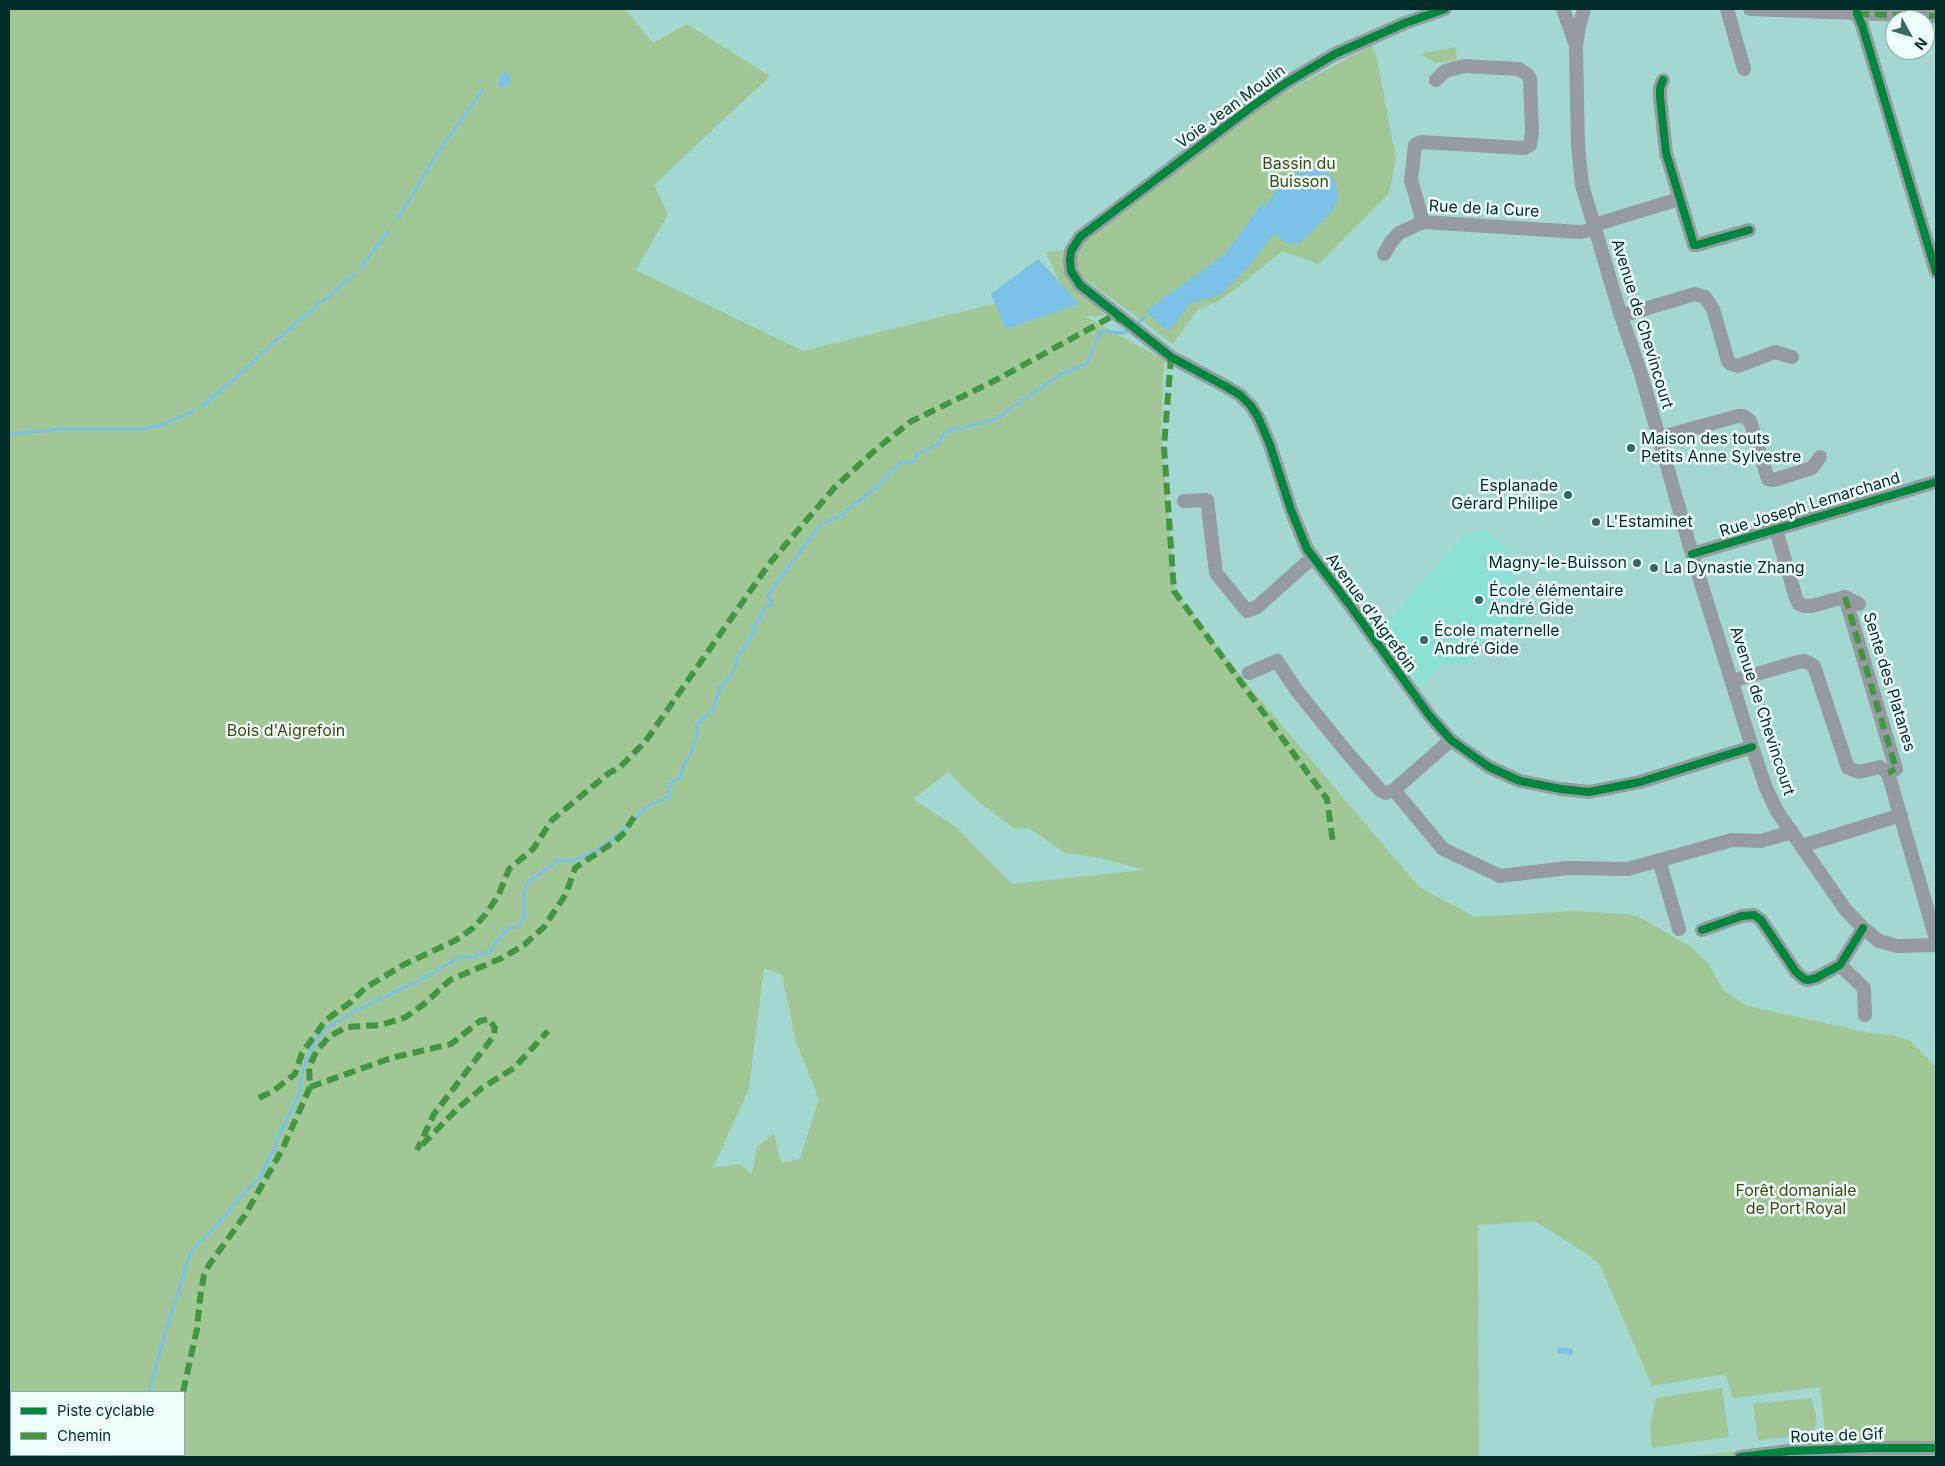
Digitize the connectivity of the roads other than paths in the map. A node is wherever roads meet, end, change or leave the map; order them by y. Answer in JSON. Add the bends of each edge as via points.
{"nodes":[{"id":1,"x":1446,"y":9,"type":"edge"},
{"id":2,"x":1563,"y":9,"type":"edge"},
{"id":3,"x":1584,"y":9,"type":"edge"},
{"id":4,"x":1727,"y":9,"type":"edge"},
{"id":5,"x":1750,"y":9,"type":"edge"},
{"id":6,"x":1857,"y":11,"type":"edge"},
{"id":7,"x":1936,"y":16,"type":"edge"},
{"id":8,"x":1576,"y":46,"type":"junction"},
{"id":9,"x":1744,"y":69,"type":"dead end"},
{"id":10,"x":1436,"y":80,"type":"dead end"},
{"id":11,"x":1663,"y":80,"type":"dead end"},
{"id":12,"x":1679,"y":199,"type":"junction"},
{"id":13,"x":1423,"y":222,"type":"junction"},
{"id":14,"x":1594,"y":227,"type":"junction"},
{"id":15,"x":1750,"y":230,"type":"dead end"},
{"id":16,"x":1384,"y":254,"type":"dead end"},
{"id":17,"x":1071,"y":271,"type":"joint"},
{"id":18,"x":1936,"y":272,"type":"edge"},
{"id":19,"x":1621,"y":316,"type":"junction"},
{"id":20,"x":1792,"y":357,"type":"dead end"},
{"id":21,"x":1658,"y":438,"type":"junction"},
{"id":22,"x":1820,"y":457,"type":"dead end"},
{"id":23,"x":1936,"y":482,"type":"edge"},
{"id":24,"x":1184,"y":501,"type":"dead end"},
{"id":25,"x":1776,"y":530,"type":"junction"},
{"id":26,"x":1692,"y":554,"type":"junction"},
{"id":27,"x":1313,"y":557,"type":"junction"},
{"id":28,"x":1845,"y":597,"type":"junction"},
{"id":29,"x":1859,"y":604,"type":"dead end"},
{"id":30,"x":1249,"y":673,"type":"dead end"},
{"id":31,"x":1732,"y":681,"type":"junction"},
{"id":32,"x":1451,"y":740,"type":"junction"},
{"id":33,"x":1752,"y":747,"type":"junction"},
{"id":34,"x":1888,"y":773,"type":"junction"},
{"id":35,"x":1394,"y":790,"type":"junction"},
{"id":36,"x":1901,"y":815,"type":"junction"},
{"id":37,"x":1792,"y":832,"type":"junction"},
{"id":38,"x":1802,"y":846,"type":"junction"},
{"id":39,"x":1659,"y":860,"type":"junction"},
{"id":40,"x":1863,"y":928,"type":"junction"},
{"id":41,"x":1679,"y":929,"type":"dead end"},
{"id":42,"x":1702,"y":930,"type":"dead end"},
{"id":43,"x":1936,"y":939,"type":"edge"},
{"id":44,"x":1936,"y":945,"type":"edge"},
{"id":45,"x":1840,"y":965,"type":"junction"},
{"id":46,"x":1865,"y":1015,"type":"dead end"},
{"id":47,"x":1936,"y":1448,"type":"edge"},
{"id":48,"x":1740,"y":1457,"type":"edge"}],
"edges":[{"from":1,"to":17,"type":"street","name":"Voie Jean Moulin","via":[[1334,54],[1254,105],[1080,237],[1071,251]]},
{"from":2,"to":8,"type":"street","name":"Avenue de Chevincourt"},
{"from":3,"to":8,"type":"street","name":"Avenue de Chevincourt"},
{"from":4,"to":9,"type":"street"},
{"from":5,"to":6,"type":"street"},
{"from":6,"to":7,"type":"street"},
{"from":6,"to":18,"type":"street"},
{"from":8,"to":14,"type":"street","name":"Avenue de Chevincourt","via":[[1578,146],[1582,185]]},
{"from":10,"to":13,"type":"street","via":[[1445,71],[1464,66],[1519,69],[1530,79],[1532,134],[1530,145],[1524,148],[1421,142],[1415,146],[1411,180]]},
{"from":11,"to":12,"type":"street","via":[[1660,97],[1666,153]]},
{"from":12,"to":14,"type":"street","name":"Rue de la Cure"},
{"from":12,"to":15,"type":"street","via":[[1694,245]]},
{"from":13,"to":14,"type":"street","name":"Rue de la Cure","via":[[1580,232]]},
{"from":13,"to":16,"type":"street","name":"Rue de la Cure","via":[[1400,233]]},
{"from":14,"to":19,"type":"street","name":"Avenue de Chevincourt"},
{"from":17,"to":27,"type":"street","name":"Avenue d'Aigrefoin","via":[[1080,285],[1170,357],[1240,395],[1251,406],[1263,428],[1291,510]]},
{"from":19,"to":20,"type":"street","via":[[1695,294],[1705,297],[1713,309],[1731,364],[1738,366],[1775,352]]},
{"from":19,"to":21,"type":"street","name":"Avenue de Chevincourt"},
{"from":21,"to":22,"type":"street","via":[[1743,416],[1750,422],[1768,479],[1812,468]]},
{"from":21,"to":26,"type":"street","name":"Avenue de Chevincourt"},
{"from":23,"to":25,"type":"street","name":"Rue Joseph Lemarchand"},
{"from":24,"to":27,"type":"street","via":[[1207,500],[1216,573],[1247,611],[1257,607]]},
{"from":25,"to":26,"type":"street","name":"Rue Joseph Lemarchand"},
{"from":25,"to":28,"type":"street","via":[[1799,604],[1811,606]]},
{"from":26,"to":31,"type":"street","name":"Avenue de Chevincourt"},
{"from":27,"to":32,"type":"street","name":"Avenue d'Aigrefoin"},
{"from":28,"to":29,"type":"street"},
{"from":28,"to":34,"type":"street","name":"Sente des Platanes","via":[[1896,768]]},
{"from":30,"to":35,"type":"street","via":[[1277,661],[1380,790],[1386,793]]},
{"from":31,"to":33,"type":"street","name":"Avenue de Chevincourt"},
{"from":31,"to":34,"type":"street","via":[[1798,662],[1810,663],[1816,670],[1848,768],[1859,772],[1880,767]]},
{"from":32,"to":33,"type":"street","name":"Avenue d'Aigrefoin","via":[[1489,767],[1520,780],[1589,792],[1640,782]]},
{"from":32,"to":35,"type":"street"},
{"from":33,"to":37,"type":"street","name":"Avenue de Chevincourt","via":[[1766,788]]},
{"from":34,"to":36,"type":"street"},
{"from":35,"to":39,"type":"street","via":[[1443,850],[1500,876],[1568,868],[1628,869]]},
{"from":36,"to":38,"type":"street"},
{"from":36,"to":43,"type":"street"},
{"from":37,"to":38,"type":"street","name":"Avenue de Chevincourt"},
{"from":37,"to":39,"type":"street","via":[[1761,841],[1732,840]]},
{"from":38,"to":40,"type":"street","name":"Avenue de Chevincourt","via":[[1845,909]]},
{"from":39,"to":41,"type":"street"},
{"from":40,"to":44,"type":"street","name":"Avenue de Chevincourt","via":[[1879,941],[1897,946]]},
{"from":40,"to":45,"type":"street"},
{"from":42,"to":45,"type":"street","via":[[1754,915],[1804,979],[1812,980]]},
{"from":45,"to":46,"type":"street","via":[[1864,988]]},
{"from":47,"to":48,"type":"street","name":"Route de Gif","via":[[1800,1451]]}]}
